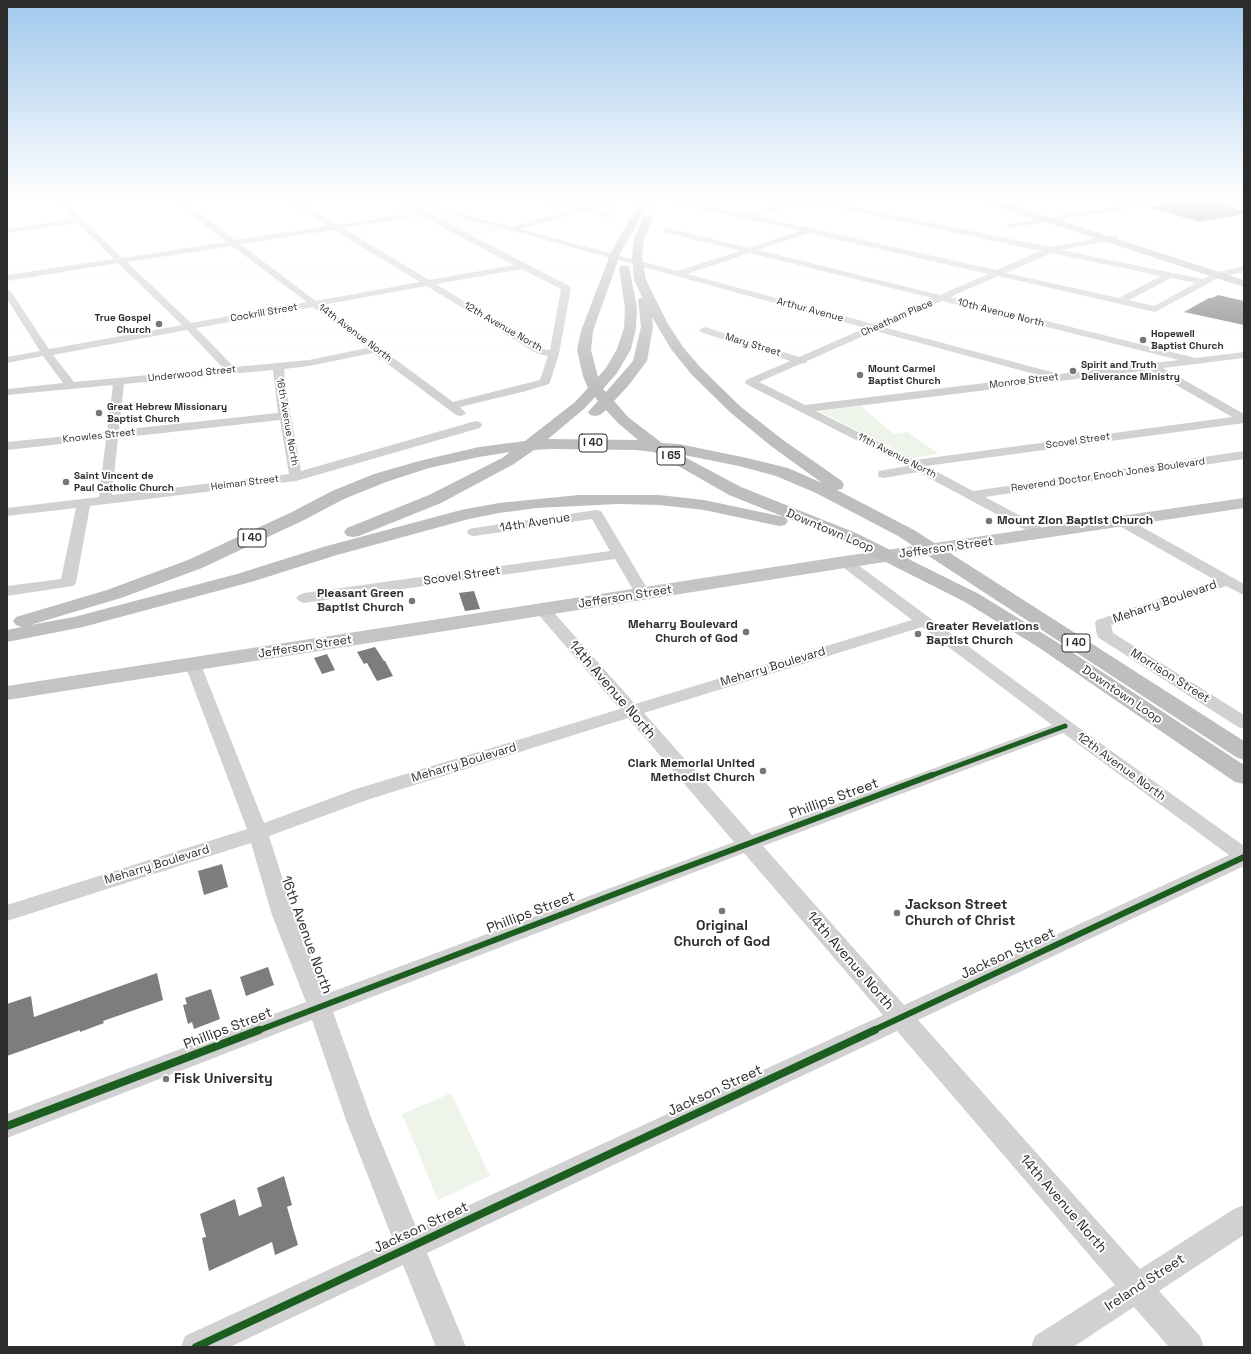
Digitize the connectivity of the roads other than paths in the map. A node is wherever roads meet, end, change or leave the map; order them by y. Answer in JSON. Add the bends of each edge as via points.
{"nodes":[{"id":1,"x":105,"y":262,"type":"edge"},
{"id":2,"x":121,"y":262,"type":"edge"},
{"id":3,"x":260,"y":262,"type":"edge"},
{"id":4,"x":393,"y":262,"type":"edge"},
{"id":5,"x":515,"y":262,"type":"edge"},
{"id":6,"x":617,"y":262,"type":"edge"},
{"id":7,"x":620,"y":262,"type":"edge"},
{"id":8,"x":634,"y":262,"type":"edge"},
{"id":9,"x":637,"y":262,"type":"edge"},
{"id":10,"x":715,"y":262,"type":"edge"},
{"id":11,"x":795,"y":262,"type":"edge"},
{"id":12,"x":949,"y":262,"type":"edge"},
{"id":13,"x":1022,"y":262,"type":"edge"},
{"id":14,"x":1108,"y":262,"type":"edge"},
{"id":15,"x":1185,"y":262,"type":"edge"},
{"id":16,"x":522,"y":266,"type":"junction"},
{"id":17,"x":1244,"y":269,"type":"edge"},
{"id":18,"x":997,"y":273,"type":"junction"},
{"id":19,"x":678,"y":274,"type":"junction"},
{"id":20,"x":1221,"y":274,"type":"junction"},
{"id":21,"x":1169,"y":275,"type":"junction"},
{"id":22,"x":7,"y":278,"type":"edge"},
{"id":23,"x":1244,"y":279,"type":"edge"},
{"id":24,"x":1204,"y":282,"type":"junction"},
{"id":25,"x":428,"y":283,"type":"junction"},
{"id":26,"x":1244,"y":284,"type":"edge"},
{"id":27,"x":643,"y":289,"type":"junction"},
{"id":28,"x":7,"y":292,"type":"edge"},
{"id":29,"x":941,"y":298,"type":"junction"},
{"id":30,"x":1121,"y":301,"type":"junction"},
{"id":31,"x":316,"y":304,"type":"junction"},
{"id":32,"x":189,"y":328,"type":"junction"},
{"id":33,"x":874,"y":328,"type":"junction"},
{"id":34,"x":704,"y":330,"type":"dead end"},
{"id":35,"x":375,"y":349,"type":"junction"},
{"id":36,"x":46,"y":353,"type":"junction"},
{"id":37,"x":554,"y":354,"type":"junction"},
{"id":38,"x":1244,"y":355,"type":"edge"},
{"id":39,"x":7,"y":360,"type":"edge"},
{"id":40,"x":802,"y":361,"type":"junction"},
{"id":41,"x":1196,"y":361,"type":"junction"},
{"id":42,"x":278,"y":366,"type":"junction"},
{"id":43,"x":1151,"y":366,"type":"junction"},
{"id":44,"x":231,"y":370,"type":"junction"},
{"id":45,"x":1057,"y":377,"type":"junction"},
{"id":46,"x":119,"y":382,"type":"junction"},
{"id":47,"x":750,"y":382,"type":"joint"},
{"id":48,"x":71,"y":386,"type":"junction"},
{"id":49,"x":7,"y":392,"type":"edge"},
{"id":50,"x":451,"y":406,"type":"junction"},
{"id":51,"x":803,"y":409,"type":"junction"},
{"id":52,"x":583,"y":413,"type":"junction"},
{"id":53,"x":286,"y":416,"type":"junction"},
{"id":54,"x":1244,"y":419,"type":"edge"},
{"id":55,"x":476,"y":425,"type":"joint"},
{"id":56,"x":111,"y":435,"type":"junction"},
{"id":57,"x":7,"y":446,"type":"edge"},
{"id":58,"x":1244,"y":455,"type":"edge"},
{"id":59,"x":916,"y":466,"type":"junction"},
{"id":60,"x":884,"y":474,"type":"dead end"},
{"id":61,"x":296,"y":477,"type":"junction"},
{"id":62,"x":972,"y":495,"type":"junction"},
{"id":63,"x":105,"y":500,"type":"junction"},
{"id":64,"x":84,"y":503,"type":"junction"},
{"id":65,"x":1244,"y":503,"type":"edge"},
{"id":66,"x":7,"y":512,"type":"edge"},
{"id":67,"x":1121,"y":521,"type":"junction"},
{"id":68,"x":474,"y":532,"type":"dead end"},
{"id":69,"x":1042,"y":533,"type":"junction"},
{"id":70,"x":908,"y":534,"type":"junction"},
{"id":71,"x":330,"y":551,"type":"junction"},
{"id":72,"x":619,"y":554,"type":"junction"},
{"id":73,"x":885,"y":555,"type":"junction"},
{"id":74,"x":853,"y":561,"type":"junction"},
{"id":75,"x":1226,"y":581,"type":"junction"},
{"id":76,"x":1244,"y":590,"type":"edge"},
{"id":77,"x":7,"y":591,"type":"edge"},
{"id":78,"x":642,"y":594,"type":"junction"},
{"id":79,"x":304,"y":598,"type":"dead end"},
{"id":80,"x":543,"y":610,"type":"junction"},
{"id":81,"x":924,"y":621,"type":"junction"},
{"id":82,"x":15,"y":622,"type":"edge"},
{"id":83,"x":1103,"y":624,"type":"joint"},
{"id":84,"x":7,"y":636,"type":"edge"},
{"id":85,"x":192,"y":665,"type":"junction"},
{"id":86,"x":7,"y":693,"type":"edge"},
{"id":87,"x":631,"y":711,"type":"junction"},
{"id":88,"x":1244,"y":723,"type":"edge"},
{"id":89,"x":1065,"y":726,"type":"junction"},
{"id":90,"x":1244,"y":752,"type":"edge"},
{"id":91,"x":1244,"y":776,"type":"edge"},
{"id":92,"x":258,"y":833,"type":"junction"},
{"id":93,"x":748,"y":844,"type":"junction"},
{"id":94,"x":1244,"y":857,"type":"edge"},
{"id":95,"x":7,"y":913,"type":"edge"},
{"id":96,"x":320,"y":1008,"type":"junction"},
{"id":97,"x":900,"y":1018,"type":"junction"},
{"id":98,"x":7,"y":1126,"type":"edge"},
{"id":99,"x":1244,"y":1219,"type":"edge"},
{"id":100,"x":411,"y":1246,"type":"junction"},
{"id":101,"x":1137,"y":1288,"type":"junction"},
{"id":102,"x":196,"y":1347,"type":"edge"},
{"id":103,"x":451,"y":1347,"type":"edge"},
{"id":104,"x":1046,"y":1347,"type":"edge"},
{"id":105,"x":1189,"y":1347,"type":"edge"}],
"edges":[{"from":1,"to":22,"type":"street"},
{"from":2,"to":32,"type":"street"},
{"from":3,"to":31,"type":"street","name":"14th Avenue North"},
{"from":4,"to":25,"type":"street","name":"12th Avenue North"},
{"from":5,"to":16,"type":"street"},
{"from":6,"to":73,"type":"highway","name":"Downtown Loop","number":"I 65","via":[[586,331],[584,350],[596,390],[614,410],[643,437],[691,468],[735,491],[850,537]]},
{"from":7,"to":52,"type":"highway","via":[[631,308],[630,328],[624,349]]},
{"from":8,"to":19,"type":"street","name":"Arthur Avenue"},
{"from":9,"to":27,"type":"highway","name":"Downtown Loop"},
{"from":10,"to":19,"type":"street"},
{"from":11,"to":29,"type":"street","name":"10th Avenue North"},
{"from":12,"to":18,"type":"street"},
{"from":13,"to":18,"type":"street","name":"Cheatham Place"},
{"from":14,"to":21,"type":"street"},
{"from":15,"to":20,"type":"main road"},
{"from":16,"to":25,"type":"street","name":"Cockrill Street"},
{"from":16,"to":37,"type":"street","via":[[566,288]]},
{"from":17,"to":20,"type":"street"},
{"from":18,"to":29,"type":"street","name":"Cheatham Place"},
{"from":18,"to":30,"type":"street"},
{"from":19,"to":33,"type":"street","name":"Arthur Avenue"},
{"from":20,"to":23,"type":"main road"},
{"from":20,"to":24,"type":"street"},
{"from":20,"to":26,"type":"main road"},
{"from":21,"to":24,"type":"street"},
{"from":21,"to":30,"type":"street"},
{"from":24,"to":30,"type":"street","via":[[1155,309]]},
{"from":25,"to":31,"type":"street","name":"Cockrill Street"},
{"from":25,"to":37,"type":"street","name":"12th Avenue North","via":[[540,351]]},
{"from":27,"to":52,"type":"highway","via":[[647,327],[640,361],[623,383]]},
{"from":27,"to":70,"type":"highway","name":"Downtown Loop","via":[[678,348],[736,410],[776,443]]},
{"from":28,"to":36,"type":"street"},
{"from":29,"to":33,"type":"street","name":"Cheatham Place"},
{"from":29,"to":41,"type":"street","name":"10th Avenue North"},
{"from":31,"to":32,"type":"street","name":"Cockrill Street"},
{"from":31,"to":35,"type":"street","name":"14th Avenue North"},
{"from":32,"to":36,"type":"street","name":"Cockrill Street"},
{"from":32,"to":44,"type":"street"},
{"from":33,"to":40,"type":"street","name":"Cheatham Place"},
{"from":33,"to":45,"type":"street","name":"Arthur Avenue"},
{"from":34,"to":40,"type":"street","name":"Mary Street"},
{"from":35,"to":42,"type":"street","name":"Underwood Street","via":[[309,363]]},
{"from":35,"to":50,"type":"street","name":"14th Avenue North"},
{"from":36,"to":39,"type":"street","name":"Cockrill Street"},
{"from":36,"to":48,"type":"street"},
{"from":37,"to":50,"type":"street","via":[[545,382]]},
{"from":38,"to":41,"type":"street","name":"Monroe Street"},
{"from":40,"to":47,"type":"street","name":"Cheatham Place"},
{"from":41,"to":43,"type":"street","name":"Monroe Street"},
{"from":42,"to":44,"type":"street","name":"Underwood Street"},
{"from":42,"to":53,"type":"street","name":"16th Avenue North"},
{"from":43,"to":45,"type":"street","name":"Monroe Street"},
{"from":43,"to":54,"type":"street"},
{"from":44,"to":46,"type":"street","name":"Underwood Street"},
{"from":45,"to":51,"type":"street","name":"Monroe Street"},
{"from":46,"to":48,"type":"street","name":"Underwood Street"},
{"from":46,"to":56,"type":"street"},
{"from":47,"to":51,"type":"street","name":"11th Avenue North"},
{"from":48,"to":49,"type":"street","name":"Underwood Street"},
{"from":50,"to":55,"type":"street","name":"14th Avenue North"},
{"from":51,"to":59,"type":"street","name":"11th Avenue North"},
{"from":52,"to":71,"type":"highway","via":[[545,452],[498,478]]},
{"from":52,"to":82,"type":"highway","via":[[547,433],[508,461],[435,499],[345,536],[206,579],[100,605]]},
{"from":53,"to":56,"type":"street","name":"Knowles Street"},
{"from":53,"to":61,"type":"street","name":"16th Avenue North"},
{"from":54,"to":59,"type":"street","name":"Scovel Street"},
{"from":55,"to":61,"type":"street","name":"Heiman Street"},
{"from":56,"to":57,"type":"street","name":"Knowles Street"},
{"from":56,"to":63,"type":"street"},
{"from":58,"to":62,"type":"street","name":"Reverend Doctor Enoch Jones Boulevard"},
{"from":59,"to":60,"type":"street","name":"Scovel Street"},
{"from":59,"to":62,"type":"street","name":"11th Avenue North"},
{"from":61,"to":63,"type":"street","name":"Heiman Street"},
{"from":62,"to":69,"type":"street","name":"11th Avenue North"},
{"from":63,"to":64,"type":"street","name":"Heiman Street"},
{"from":64,"to":66,"type":"street","name":"Heiman Street"},
{"from":64,"to":77,"type":"street","via":[[68,583]]},
{"from":65,"to":67,"type":"main road","name":"Jefferson Street"},
{"from":67,"to":69,"type":"main road","name":"Jefferson Street"},
{"from":67,"to":75,"type":"street"},
{"from":68,"to":72,"type":"street","name":"14th Avenue","via":[[596,514]]},
{"from":69,"to":74,"type":"main road","name":"Jefferson Street"},
{"from":70,"to":82,"type":"highway","number":"I 40","via":[[822,489],[782,472],[741,460],[706,453],[635,445],[543,445],[479,452],[425,464],[380,478],[338,495],[195,564],[114,594]]},
{"from":70,"to":90,"type":"highway","name":"Downtown Loop","number":"I 40"},
{"from":71,"to":73,"type":"highway","via":[[467,514],[499,508],[618,498],[666,501],[746,512],[824,533]]},
{"from":71,"to":84,"type":"highway","via":[[76,623]]},
{"from":72,"to":78,"type":"street"},
{"from":72,"to":79,"type":"street","name":"Scovel Street"},
{"from":73,"to":91,"type":"highway","name":"Downtown Loop","number":"I 40","via":[[972,598],[1045,643]]},
{"from":74,"to":78,"type":"main road","name":"Jefferson Street"},
{"from":74,"to":81,"type":"street","name":"12th Avenue North"},
{"from":75,"to":76,"type":"street"},
{"from":75,"to":83,"type":"street","name":"Meharry Boulevard"},
{"from":78,"to":80,"type":"main road","name":"Jefferson Street"},
{"from":80,"to":85,"type":"main road","name":"Jefferson Street"},
{"from":80,"to":87,"type":"street","name":"14th Avenue North"},
{"from":81,"to":87,"type":"street","name":"Meharry Boulevard"},
{"from":81,"to":89,"type":"street","name":"12th Avenue North"},
{"from":83,"to":88,"type":"street","name":"Morrison Street","via":[[1105,635]]},
{"from":85,"to":86,"type":"main road","name":"Jefferson Street"},
{"from":85,"to":92,"type":"street","name":"16th Avenue North"},
{"from":87,"to":92,"type":"street","name":"Meharry Boulevard","via":[[363,794]]},
{"from":87,"to":93,"type":"street","name":"14th Avenue North"},
{"from":89,"to":93,"type":"street","name":"Phillips Street"},
{"from":89,"to":94,"type":"street","name":"12th Avenue North"},
{"from":92,"to":95,"type":"street","name":"Meharry Boulevard"},
{"from":92,"to":96,"type":"street","name":"16th Avenue North","via":[[283,915]]},
{"from":93,"to":96,"type":"street","name":"Phillips Street"},
{"from":93,"to":97,"type":"street","name":"14th Avenue North"},
{"from":94,"to":97,"type":"street","name":"Jackson Street"},
{"from":96,"to":98,"type":"street","name":"Phillips Street"},
{"from":96,"to":100,"type":"street","name":"16th Avenue North","via":[[359,1120]]},
{"from":97,"to":100,"type":"street","name":"Jackson Street"},
{"from":97,"to":101,"type":"street","name":"14th Avenue North"},
{"from":99,"to":101,"type":"street","name":"Ireland Street"},
{"from":100,"to":102,"type":"street","name":"Jackson Street"},
{"from":100,"to":103,"type":"street","name":"16th Avenue North"},
{"from":101,"to":104,"type":"street","name":"Ireland Street"},
{"from":101,"to":105,"type":"street","name":"14th Avenue North"}]}
